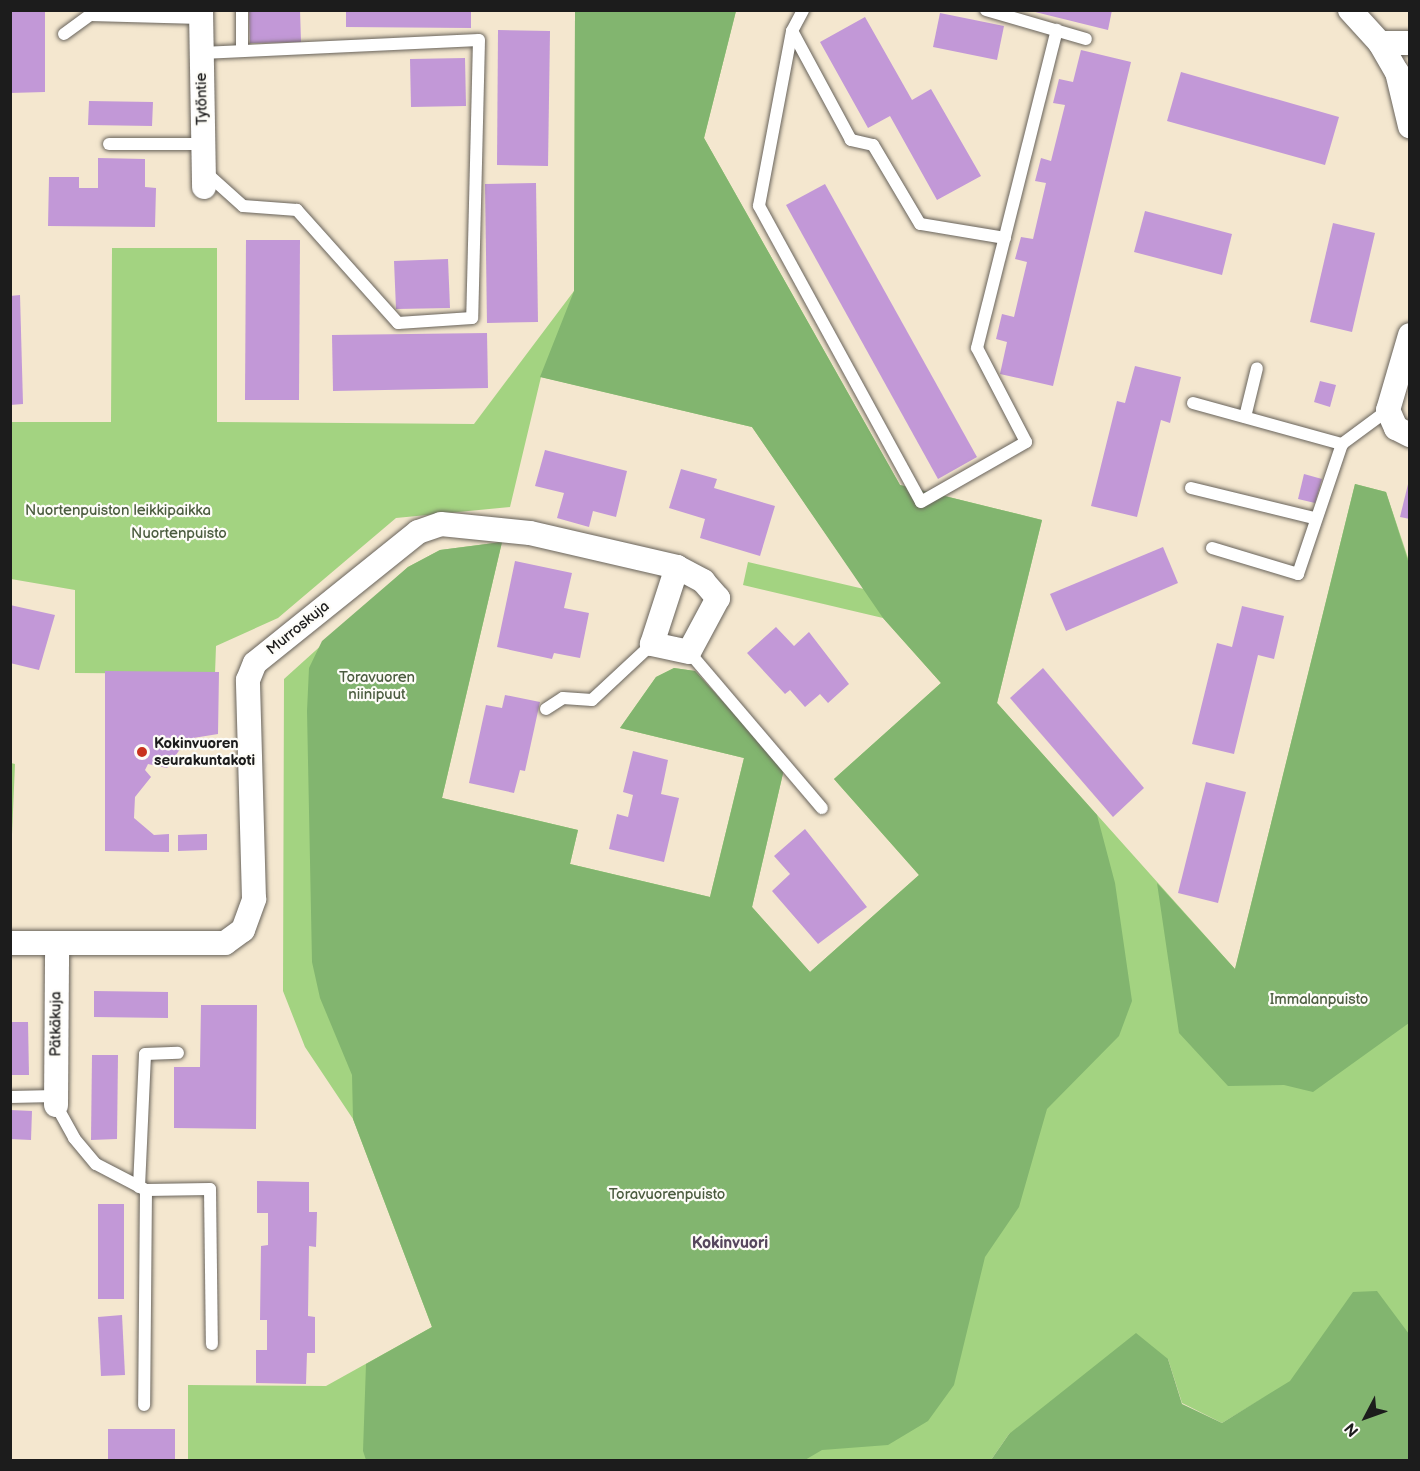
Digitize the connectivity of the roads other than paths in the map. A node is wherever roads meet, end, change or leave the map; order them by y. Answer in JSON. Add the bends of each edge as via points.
{"nodes":[{"id":1,"x":242,"y":10,"type":"edge"},
{"id":2,"x":803,"y":10,"type":"edge"},
{"id":3,"x":986,"y":10,"type":"edge"},
{"id":4,"x":1350,"y":10,"type":"edge"},
{"id":5,"x":201,"y":14,"type":"edge"},
{"id":6,"x":1057,"y":30,"type":"junction"},
{"id":7,"x":792,"y":31,"type":"junction"},
{"id":8,"x":64,"y":34,"type":"dead end"},
{"id":9,"x":1086,"y":39,"type":"dead end"},
{"id":10,"x":1380,"y":43,"type":"junction"},
{"id":11,"x":1410,"y":43,"type":"edge"},
{"id":12,"x":242,"y":51,"type":"junction"},
{"id":13,"x":201,"y":53,"type":"junction"},
{"id":14,"x":1410,"y":126,"type":"edge"},
{"id":15,"x":110,"y":144,"type":"dead end"},
{"id":16,"x":203,"y":144,"type":"junction"},
{"id":17,"x":204,"y":179,"type":"joint"},
{"id":18,"x":1005,"y":238,"type":"junction"},
{"id":19,"x":1410,"y":335,"type":"edge"},
{"id":20,"x":1257,"y":368,"type":"dead end"},
{"id":21,"x":1192,"y":403,"type":"dead end"},
{"id":22,"x":1388,"y":410,"type":"junction"},
{"id":23,"x":1245,"y":417,"type":"junction"},
{"id":24,"x":1410,"y":435,"type":"edge"},
{"id":25,"x":1342,"y":444,"type":"junction"},
{"id":26,"x":1191,"y":488,"type":"dead end"},
{"id":27,"x":1314,"y":519,"type":"junction"},
{"id":28,"x":1212,"y":548,"type":"dead end"},
{"id":29,"x":677,"y":567,"type":"junction"},
{"id":30,"x":652,"y":644,"type":"junction"},
{"id":31,"x":689,"y":652,"type":"junction"},
{"id":32,"x":546,"y":708,"type":"dead end"},
{"id":33,"x":822,"y":808,"type":"dead end"},
{"id":34,"x":10,"y":943,"type":"edge"},
{"id":35,"x":57,"y":944,"type":"junction"},
{"id":36,"x":178,"y":1053,"type":"dead end"},
{"id":37,"x":10,"y":1097,"type":"edge"},
{"id":38,"x":56,"y":1100,"type":"junction"},
{"id":39,"x":143,"y":1189,"type":"junction"},
{"id":40,"x":212,"y":1344,"type":"dead end"},
{"id":41,"x":144,"y":1405,"type":"dead end"}],
"edges":[{"from":1,"to":12,"type":"lane"},
{"from":2,"to":7,"type":"lane"},
{"from":3,"to":6,"type":"lane"},
{"from":4,"to":10,"type":"street"},
{"from":5,"to":8,"type":"lane","via":[[90,15]]},
{"from":5,"to":13,"type":"street","name":"Tytöntie"},
{"from":6,"to":9,"type":"lane"},
{"from":6,"to":18,"type":"lane"},
{"from":7,"to":18,"type":"lane","via":[[851,140],[873,145],[920,224]]},
{"from":7,"to":18,"type":"lane","via":[[759,206],[921,502],[1026,442],[977,348]]},
{"from":10,"to":11,"type":"street"},
{"from":10,"to":14,"type":"street","via":[[1397,72]]},
{"from":12,"to":13,"type":"lane"},
{"from":12,"to":17,"type":"lane","via":[[479,40],[472,318],[398,323],[297,210],[243,206]]},
{"from":13,"to":16,"type":"street","name":"Tytöntie"},
{"from":15,"to":16,"type":"lane"},
{"from":16,"to":17,"type":"street","name":"Tytöntie"},
{"from":19,"to":22,"type":"street"},
{"from":20,"to":23,"type":"lane"},
{"from":21,"to":23,"type":"lane"},
{"from":22,"to":24,"type":"street","via":[[1396,428]]},
{"from":22,"to":25,"type":"lane"},
{"from":23,"to":25,"type":"lane"},
{"from":25,"to":27,"type":"lane"},
{"from":26,"to":27,"type":"lane"},
{"from":27,"to":28,"type":"lane","via":[[1298,574]]},
{"from":29,"to":30,"type":"street"},
{"from":29,"to":31,"type":"street","name":"Murroskuja","via":[[703,581],[718,598]]},
{"from":29,"to":35,"type":"street","name":"Murroskuja","via":[[530,533],[441,524],[418,532],[255,663],[248,680],[254,899],[243,930],[225,943]]},
{"from":30,"to":31,"type":"street"},
{"from":30,"to":32,"type":"lane","via":[[592,700],[563,698]]},
{"from":31,"to":33,"type":"lane"},
{"from":34,"to":35,"type":"street","name":"Murroskuja"},
{"from":35,"to":38,"type":"street","name":"Pätkäkuja"},
{"from":36,"to":39,"type":"lane","via":[[145,1054]]},
{"from":37,"to":38,"type":"lane"},
{"from":38,"to":39,"type":"lane","via":[[74,1138],[96,1164]]},
{"from":39,"to":40,"type":"lane","via":[[210,1188]]},
{"from":39,"to":41,"type":"lane"}]}
